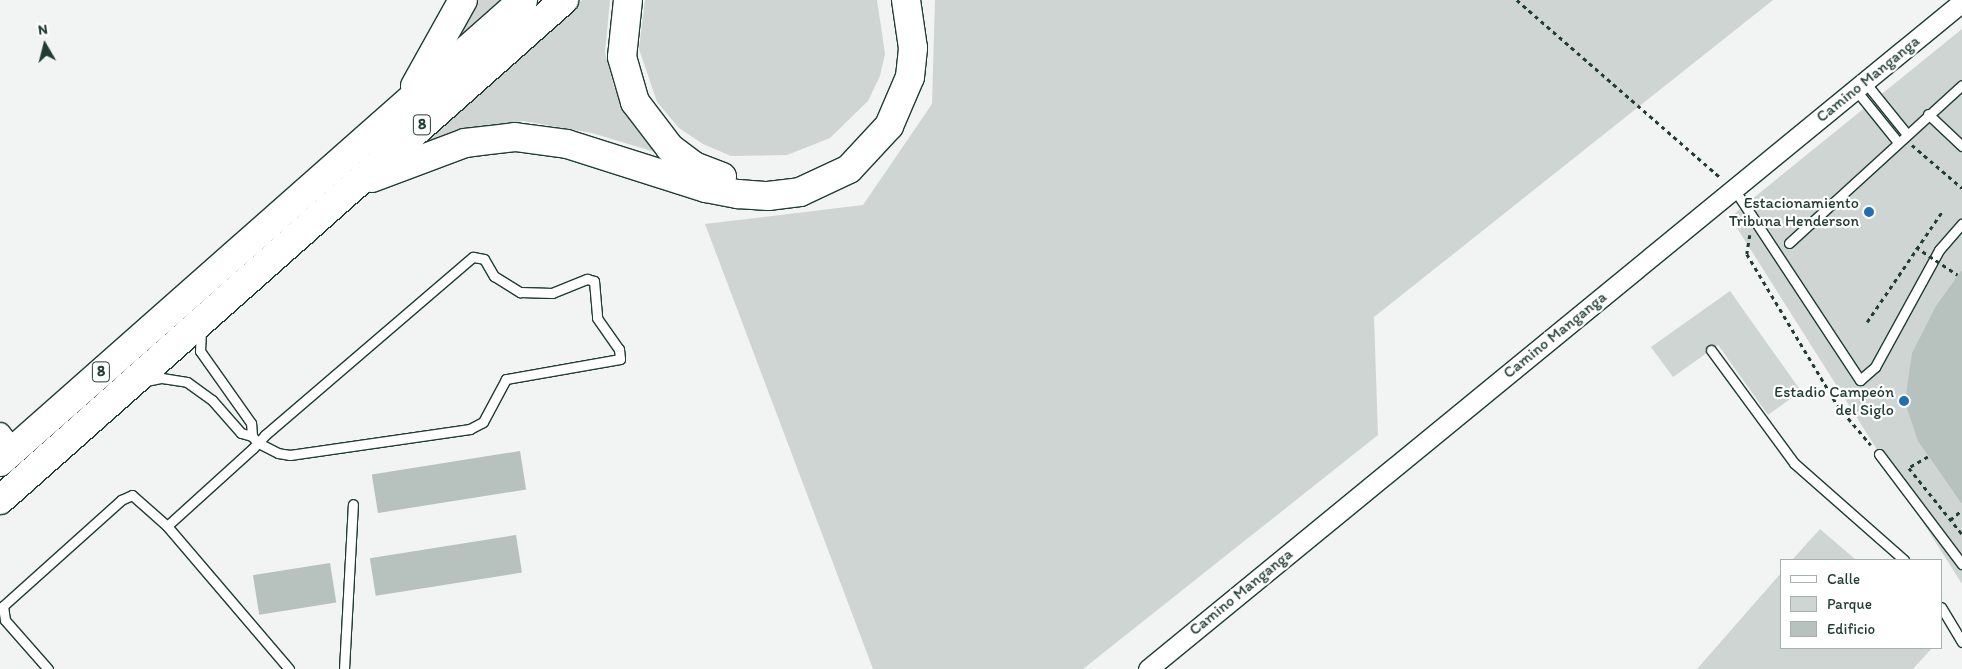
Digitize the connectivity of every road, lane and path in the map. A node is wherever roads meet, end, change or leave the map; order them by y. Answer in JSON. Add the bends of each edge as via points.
{"nodes":[{"id":1,"x":463,"y":0,"type":"edge"},
{"id":2,"x":523,"y":0,"type":"edge"},
{"id":3,"x":564,"y":0,"type":"edge"},
{"id":4,"x":628,"y":0,"type":"edge"},
{"id":5,"x":888,"y":0,"type":"edge"},
{"id":6,"x":906,"y":0,"type":"edge"},
{"id":7,"x":1517,"y":0,"type":"edge"},
{"id":8,"x":1962,"y":2,"type":"edge"},
{"id":9,"x":473,"y":44,"type":"junction"},
{"id":10,"x":492,"y":64,"type":"junction"},
{"id":11,"x":1859,"y":85,"type":"junction"},
{"id":12,"x":1962,"y":85,"type":"edge"},
{"id":13,"x":406,"y":102,"type":"junction"},
{"id":14,"x":1928,"y":114,"type":"junction"},
{"id":15,"x":1902,"y":137,"type":"junction"},
{"id":16,"x":1962,"y":146,"type":"edge"},
{"id":17,"x":352,"y":186,"type":"junction"},
{"id":18,"x":1962,"y":188,"type":"edge"},
{"id":19,"x":1734,"y":189,"type":"junction"},
{"id":20,"x":1942,"y":210,"type":"dead end"},
{"id":21,"x":1752,"y":217,"type":"junction"},
{"id":22,"x":1962,"y":224,"type":"edge"},
{"id":23,"x":1789,"y":243,"type":"dead end"},
{"id":24,"x":1916,"y":247,"type":"junction"},
{"id":25,"x":1958,"y":275,"type":"dead end"},
{"id":26,"x":203,"y":320,"type":"junction"},
{"id":27,"x":1867,"y":322,"type":"dead end"},
{"id":28,"x":1711,"y":350,"type":"dead end"},
{"id":29,"x":130,"y":384,"type":"junction"},
{"id":30,"x":255,"y":439,"type":"junction"},
{"id":31,"x":5,"y":448,"type":"edge"},
{"id":32,"x":1878,"y":454,"type":"joint"},
{"id":33,"x":1928,"y":457,"type":"dead end"},
{"id":34,"x":0,"y":500,"type":"edge"},
{"id":35,"x":353,"y":504,"type":"dead end"},
{"id":36,"x":1962,"y":510,"type":"edge"},
{"id":37,"x":1950,"y":520,"type":"junction"},
{"id":38,"x":167,"y":526,"type":"junction"},
{"id":39,"x":1962,"y":534,"type":"edge"},
{"id":40,"x":1903,"y":559,"type":"edge"},
{"id":41,"x":1962,"y":564,"type":"edge"},
{"id":42,"x":1942,"y":610,"type":"edge"},
{"id":43,"x":1962,"y":642,"type":"edge"},
{"id":44,"x":48,"y":669,"type":"edge"},
{"id":45,"x":289,"y":669,"type":"edge"},
{"id":46,"x":344,"y":669,"type":"edge"},
{"id":47,"x":1148,"y":669,"type":"edge"}],
"edges":[{"from":1,"to":13,"type":"highway"},
{"from":2,"to":9,"type":"highway","number":"8"},
{"from":3,"to":10,"type":"highway","number":"8"},
{"from":4,"to":5,"type":"highway","via":[[622,57],[635,102],[650,127],[694,166],[749,183],[787,182],[824,170],[855,150],[879,120],[895,75],[897,47]]},
{"from":6,"to":17,"type":"highway","via":[[913,48],[910,77],[889,126],[849,169],[800,192],[768,196],[730,192],[567,144],[515,137],[465,143]]},
{"from":7,"to":19,"type":"path"},
{"from":8,"to":11,"type":"street","name":"Camino Manganga"},
{"from":9,"to":10,"type":"street"},
{"from":9,"to":13,"type":"highway","number":"8"},
{"from":10,"to":17,"type":"highway","number":"8"},
{"from":11,"to":15,"type":"lane"},
{"from":11,"to":19,"type":"street","name":"Camino Manganga"},
{"from":12,"to":14,"type":"lane"},
{"from":13,"to":31,"type":"highway","number":"8"},
{"from":14,"to":15,"type":"lane"},
{"from":14,"to":16,"type":"lane"},
{"from":15,"to":18,"type":"path"},
{"from":15,"to":23,"type":"lane"},
{"from":17,"to":26,"type":"highway","number":"8"},
{"from":19,"to":21,"type":"lane"},
{"from":19,"to":47,"type":"street","name":"Camino Manganga"},
{"from":20,"to":24,"type":"path"},
{"from":21,"to":22,"type":"lane","via":[[1860,380],[1875,367],[1938,250]]},
{"from":21,"to":32,"type":"path","via":[[1747,254],[1838,406]]},
{"from":24,"to":25,"type":"path","bridge":true},
{"from":24,"to":27,"type":"path"},
{"from":26,"to":29,"type":"highway","number":"8"},
{"from":26,"to":30,"type":"lane","via":[[200,351],[251,423]]},
{"from":28,"to":40,"type":"lane","via":[[1794,463]]},
{"from":29,"to":30,"type":"lane","via":[[162,378],[187,382],[212,400],[240,433]]},
{"from":29,"to":34,"type":"highway","number":"8"},
{"from":30,"to":30,"type":"lane","via":[[290,455],[470,429],[483,422],[506,379],[620,359],[619,349],[597,318],[594,281],[586,279],[552,293],[520,292],[494,276],[484,259],[473,257]]},
{"from":30,"to":38,"type":"lane"},
{"from":32,"to":41,"type":"lane"},
{"from":33,"to":37,"type":"path","via":[[1909,468]]},
{"from":35,"to":46,"type":"lane"},
{"from":36,"to":37,"type":"path"},
{"from":37,"to":39,"type":"path"},
{"from":38,"to":44,"type":"lane","via":[[132,495],[121,500],[3,606],[5,620]]},
{"from":38,"to":45,"type":"lane"},
{"from":42,"to":43,"type":"lane"}]}
